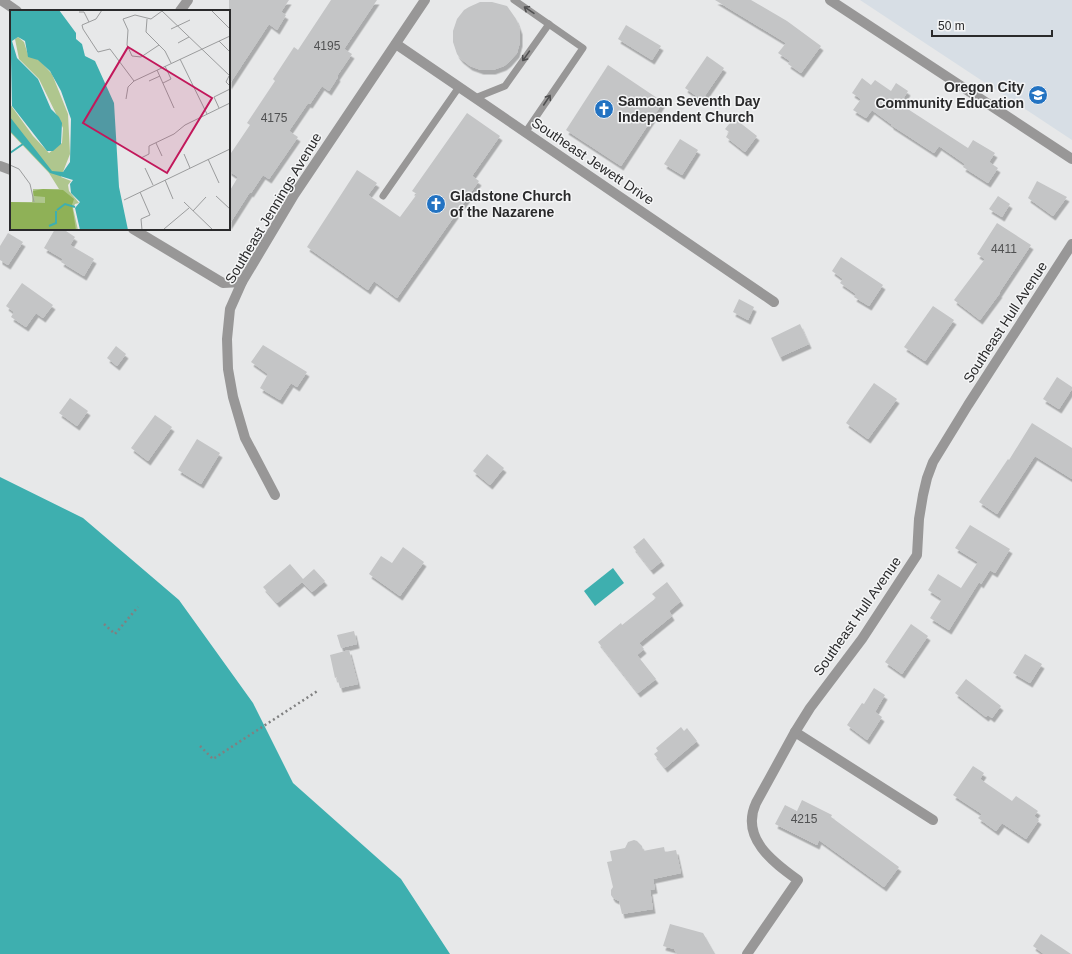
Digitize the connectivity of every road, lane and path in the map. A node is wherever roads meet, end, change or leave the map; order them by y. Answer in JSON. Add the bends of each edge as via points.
{"nodes":[{"id":1,"x":1,"y":0,"type":"edge"},
{"id":2,"x":188,"y":0,"type":"edge"},
{"id":3,"x":425,"y":0,"type":"edge"},
{"id":4,"x":514,"y":0,"type":"edge"},
{"id":5,"x":830,"y":0,"type":"edge"},
{"id":6,"x":16,"y":10,"type":"edge"},
{"id":7,"x":181,"y":10,"type":"edge"},
{"id":8,"x":548,"y":24,"type":"junction"},
{"id":9,"x":396,"y":44,"type":"junction"},
{"id":10,"x":459,"y":87,"type":"junction"},
{"id":11,"x":475,"y":98,"type":"junction"},
{"id":12,"x":525,"y":132,"type":"junction"},
{"id":13,"x":1072,"y":159,"type":"edge"},
{"id":14,"x":0,"y":166,"type":"edge"},
{"id":15,"x":10,"y":170,"type":"edge"},
{"id":16,"x":383,"y":196,"type":"dead end"},
{"id":17,"x":135,"y":230,"type":"edge"},
{"id":18,"x":1072,"y":244,"type":"edge"},
{"id":19,"x":242,"y":282,"type":"junction"},
{"id":20,"x":774,"y":302,"type":"dead end"},
{"id":21,"x":276,"y":495,"type":"dead end"},
{"id":22,"x":138,"y":606,"type":"dead end"},
{"id":23,"x":104,"y":624,"type":"dead end"},
{"id":24,"x":319,"y":690,"type":"dead end"},
{"id":25,"x":795,"y":732,"type":"junction"},
{"id":26,"x":200,"y":746,"type":"dead end"},
{"id":27,"x":933,"y":820,"type":"dead end"},
{"id":28,"x":747,"y":954,"type":"edge"}],
"edges":[{"from":1,"to":6,"type":"street"},
{"from":2,"to":7,"type":"street"},
{"from":3,"to":9,"type":"street","name":"Southeast Jennings Avenue"},
{"from":8,"to":4,"type":"lane","one_way":true},
{"from":5,"to":13,"type":"street"},
{"from":8,"to":11,"type":"lane","one_way":true,"via":[[505,86]]},
{"from":12,"to":8,"type":"lane","one_way":true,"via":[[583,48]]},
{"from":9,"to":10,"type":"street","name":"Southeast Jewett Drive"},
{"from":9,"to":19,"type":"street","name":"Southeast Jennings Avenue","via":[[294,195]]},
{"from":10,"to":11,"type":"street","name":"Southeast Jewett Drive"},
{"from":10,"to":16,"type":"lane"},
{"from":11,"to":12,"type":"street","name":"Southeast Jewett Drive"},
{"from":12,"to":20,"type":"street","name":"Southeast Jewett Drive"},
{"from":14,"to":15,"type":"street"},
{"from":17,"to":19,"type":"street","via":[[222,283]]},
{"from":18,"to":25,"type":"street","name":"Southeast Hull Avenue","via":[[934,462],[923,495],[917,554],[862,639]]},
{"from":19,"to":21,"type":"street","name":"Southeast Jennings Avenue","via":[[230,309],[228,369],[245,438]]},
{"from":22,"to":23,"type":"path","via":[[115,634]]},
{"from":24,"to":26,"type":"path","via":[[213,760]]},
{"from":25,"to":27,"type":"street"},
{"from":25,"to":28,"type":"street","name":"Southeast Hull Avenue","via":[[753,809],[752,822],[754,835],[760,847],[768,857],[798,880]]}]}
